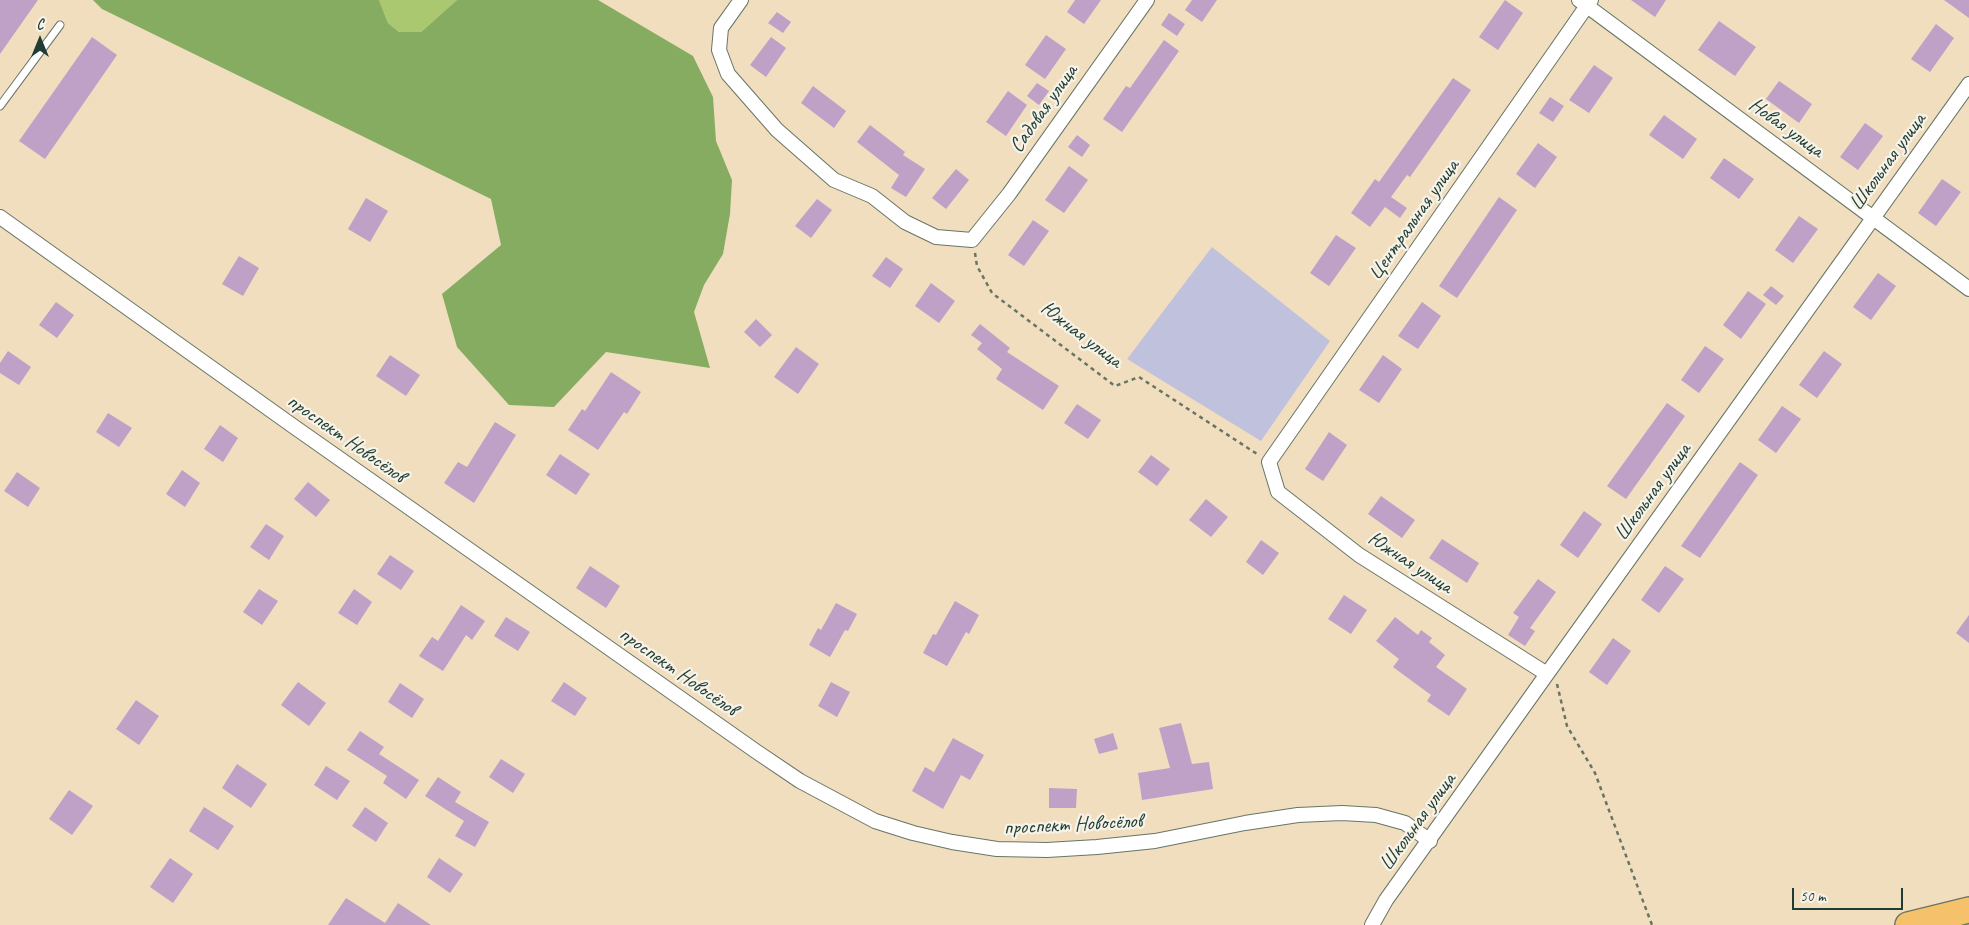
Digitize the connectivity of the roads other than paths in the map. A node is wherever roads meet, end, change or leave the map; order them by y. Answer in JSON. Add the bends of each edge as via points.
{"nodes":[{"id":1,"x":741,"y":0,"type":"edge"},
{"id":2,"x":1146,"y":0,"type":"edge"},
{"id":3,"x":1586,"y":2,"type":"edge"},
{"id":4,"x":60,"y":25,"type":"dead end"},
{"id":5,"x":1969,"y":84,"type":"edge"},
{"id":6,"x":0,"y":106,"type":"edge"},
{"id":7,"x":0,"y":217,"type":"edge"},
{"id":8,"x":1874,"y":217,"type":"junction"},
{"id":9,"x":1969,"y":289,"type":"edge"},
{"id":10,"x":1269,"y":462,"type":"joint"},
{"id":11,"x":1547,"y":674,"type":"junction"},
{"id":12,"x":1430,"y":841,"type":"junction"},
{"id":13,"x":1969,"y":910,"type":"edge"},
{"id":14,"x":1372,"y":925,"type":"edge"},
{"id":15,"x":1908,"y":925,"type":"edge"}],
"edges":[{"from":1,"to":2,"type":"street","name":"Садовая улица","via":[[721,28],[719,50],[728,74],[777,130],[834,180],[872,196],[905,222],[936,237],[972,240],[1009,194]]},
{"from":3,"to":8,"type":"street","name":"Новая улица"},
{"from":3,"to":10,"type":"street","name":"Центральная улица"},
{"from":4,"to":6,"type":"lane"},
{"from":5,"to":8,"type":"street","name":"Школьная улица"},
{"from":7,"to":12,"type":"street","name":"проспект Новосёлов","via":[[757,752],[808,786],[875,821],[952,842],[997,849],[1047,850],[1155,841],[1245,823],[1342,812],[1376,815],[1405,823]]},
{"from":8,"to":9,"type":"street","name":"Новая улица"},
{"from":8,"to":11,"type":"street","name":"Школьная улица"},
{"from":10,"to":11,"type":"street","name":"Южная улица","via":[[1278,492],[1359,554]]},
{"from":11,"to":12,"type":"street","name":"Школьная улица"},
{"from":12,"to":14,"type":"street","name":"Школьная улица","via":[[1386,900]]},
{"from":13,"to":15,"type":"highway"}]}
